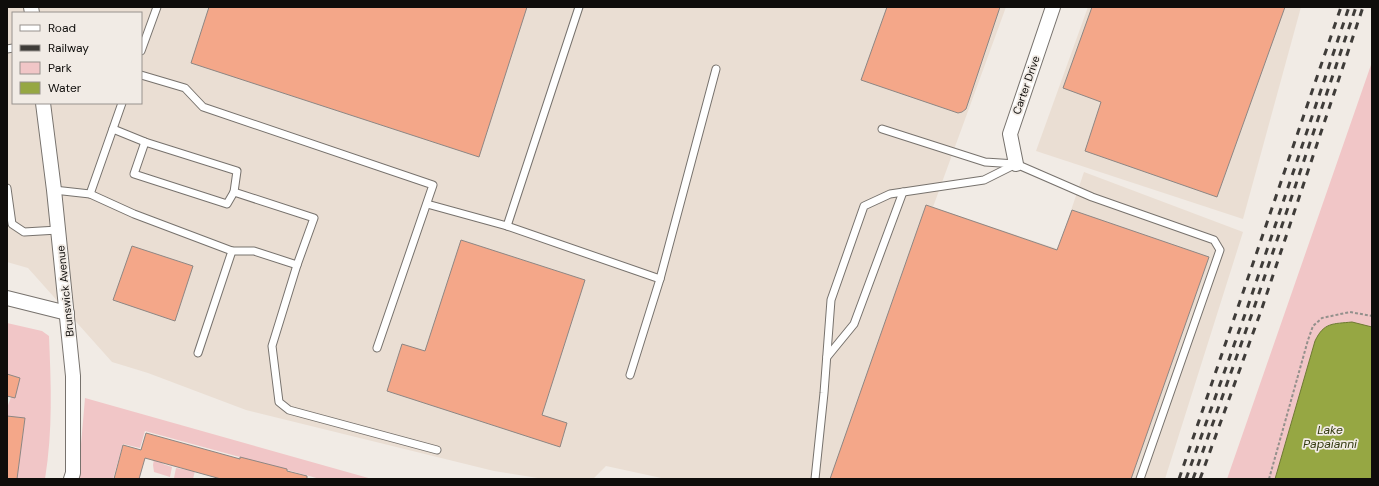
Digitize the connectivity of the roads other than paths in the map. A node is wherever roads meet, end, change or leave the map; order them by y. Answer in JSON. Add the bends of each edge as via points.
{"nodes":[{"id":1,"x":157,"y":7,"type":"edge"},
{"id":2,"x":579,"y":7,"type":"edge"},
{"id":3,"x":1053,"y":7,"type":"edge"},
{"id":4,"x":142,"y":48,"type":"edge"},
{"id":5,"x":716,"y":69,"type":"dead end"},
{"id":6,"x":142,"y":75,"type":"edge"},
{"id":7,"x":43,"y":104,"type":"edge"},
{"id":8,"x":122,"y":104,"type":"edge"},
{"id":9,"x":113,"y":129,"type":"junction"},
{"id":10,"x":882,"y":129,"type":"dead end"},
{"id":11,"x":145,"y":142,"type":"junction"},
{"id":12,"x":1016,"y":164,"type":"junction"},
{"id":13,"x":7,"y":188,"type":"edge"},
{"id":14,"x":54,"y":190,"type":"junction"},
{"id":15,"x":234,"y":192,"type":"junction"},
{"id":16,"x":903,"y":192,"type":"junction"},
{"id":17,"x":90,"y":194,"type":"junction"},
{"id":18,"x":427,"y":204,"type":"junction"},
{"id":19,"x":507,"y":226,"type":"junction"},
{"id":20,"x":58,"y":230,"type":"junction"},
{"id":21,"x":232,"y":251,"type":"junction"},
{"id":22,"x":296,"y":265,"type":"junction"},
{"id":23,"x":660,"y":279,"type":"junction"},
{"id":24,"x":7,"y":298,"type":"edge"},
{"id":25,"x":67,"y":313,"type":"junction"},
{"id":26,"x":377,"y":348,"type":"dead end"},
{"id":27,"x":198,"y":353,"type":"dead end"},
{"id":28,"x":827,"y":357,"type":"junction"},
{"id":29,"x":630,"y":375,"type":"dead end"},
{"id":30,"x":437,"y":450,"type":"dead end"},
{"id":31,"x":71,"y":479,"type":"edge"},
{"id":32,"x":814,"y":479,"type":"edge"},
{"id":33,"x":1140,"y":479,"type":"edge"}],
"edges":[{"from":1,"to":4,"type":"lane"},
{"from":2,"to":19,"type":"lane"},
{"from":3,"to":12,"type":"street","name":"Carter Drive","via":[[1010,134]]},
{"from":5,"to":23,"type":"lane"},
{"from":6,"to":18,"type":"lane","via":[[185,88],[203,107],[433,185]]},
{"from":7,"to":14,"type":"street","name":"Brunswick Avenue"},
{"from":8,"to":9,"type":"lane"},
{"from":9,"to":11,"type":"lane"},
{"from":9,"to":17,"type":"lane"},
{"from":10,"to":12,"type":"lane","via":[[985,162]]},
{"from":11,"to":15,"type":"lane","via":[[237,171]]},
{"from":11,"to":15,"type":"lane","via":[[134,174],[227,204]]},
{"from":12,"to":16,"type":"lane","via":[[984,180]]},
{"from":12,"to":33,"type":"lane","via":[[1092,198],[1214,240],[1220,250]]},
{"from":13,"to":20,"type":"lane","via":[[12,224],[24,232]]},
{"from":14,"to":17,"type":"lane"},
{"from":14,"to":20,"type":"street","name":"Brunswick Avenue"},
{"from":15,"to":22,"type":"lane","via":[[314,218]]},
{"from":16,"to":28,"type":"lane","via":[[854,324]]},
{"from":16,"to":28,"type":"lane","via":[[890,194],[864,206],[831,300]]},
{"from":17,"to":21,"type":"lane","via":[[134,214]]},
{"from":18,"to":19,"type":"lane"},
{"from":18,"to":26,"type":"lane"},
{"from":19,"to":23,"type":"lane"},
{"from":20,"to":25,"type":"street","name":"Brunswick Avenue"},
{"from":21,"to":22,"type":"lane","via":[[254,251]]},
{"from":21,"to":27,"type":"lane"},
{"from":22,"to":30,"type":"lane","via":[[272,346],[279,402],[289,410]]},
{"from":23,"to":29,"type":"lane"},
{"from":24,"to":25,"type":"street"},
{"from":25,"to":31,"type":"street","name":"Brunswick Avenue","via":[[74,376]]},
{"from":28,"to":32,"type":"lane"}]}
